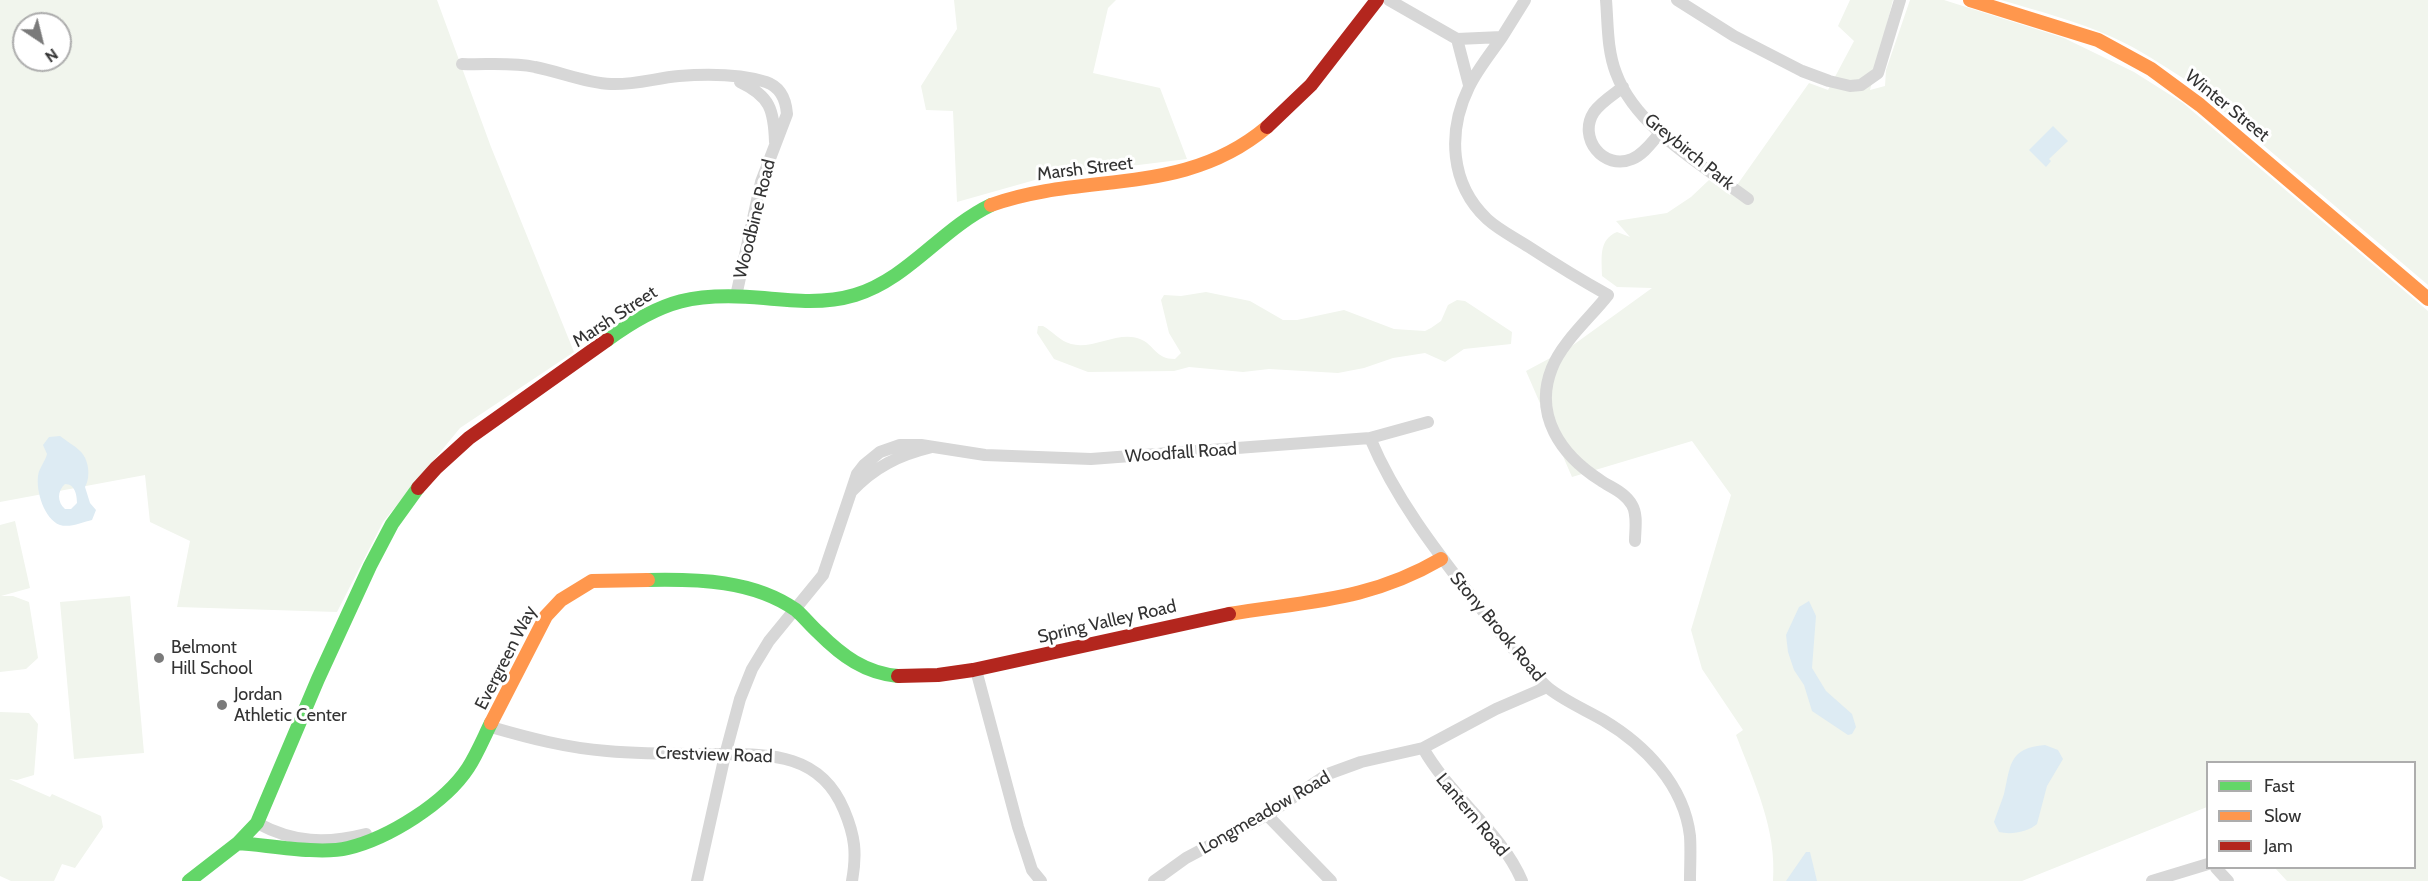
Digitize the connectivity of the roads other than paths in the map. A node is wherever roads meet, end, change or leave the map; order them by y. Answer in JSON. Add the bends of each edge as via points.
{"nodes":[{"id":1,"x":1377,"y":0,"type":"edge"},
{"id":2,"x":1389,"y":0,"type":"edge"},
{"id":3,"x":1525,"y":0,"type":"edge"},
{"id":4,"x":1606,"y":0,"type":"edge"},
{"id":5,"x":1677,"y":0,"type":"edge"},
{"id":6,"x":1900,"y":0,"type":"edge"},
{"id":7,"x":1970,"y":0,"type":"edge"},
{"id":8,"x":1502,"y":37,"type":"junction"},
{"id":9,"x":1457,"y":39,"type":"junction"},
{"id":10,"x":462,"y":64,"type":"dead end"},
{"id":11,"x":728,"y":77,"type":"junction"},
{"id":12,"x":1469,"y":86,"type":"junction"},
{"id":13,"x":1623,"y":87,"type":"junction"},
{"id":14,"x":1660,"y":133,"type":"junction"},
{"id":15,"x":775,"y":143,"type":"junction"},
{"id":16,"x":1748,"y":199,"type":"dead end"},
{"id":17,"x":736,"y":296,"type":"junction"},
{"id":18,"x":2428,"y":299,"type":"edge"},
{"id":19,"x":1428,"y":422,"type":"dead end"},
{"id":20,"x":1370,"y":438,"type":"junction"},
{"id":21,"x":1635,"y":541,"type":"dead end"},
{"id":22,"x":1441,"y":559,"type":"junction"},
{"id":23,"x":796,"y":611,"type":"junction"},
{"id":24,"x":976,"y":670,"type":"junction"},
{"id":25,"x":1547,"y":687,"type":"junction"},
{"id":26,"x":491,"y":727,"type":"junction"},
{"id":27,"x":1423,"y":748,"type":"junction"},
{"id":28,"x":725,"y":755,"type":"junction"},
{"id":29,"x":1267,"y":815,"type":"junction"},
{"id":30,"x":257,"y":823,"type":"junction"},
{"id":31,"x":391,"y":831,"type":"junction"},
{"id":32,"x":238,"y":843,"type":"junction"},
{"id":33,"x":2206,"y":865,"type":"edge"},
{"id":34,"x":2218,"y":869,"type":"edge"},
{"id":35,"x":189,"y":881,"type":"edge"},
{"id":36,"x":697,"y":881,"type":"edge"},
{"id":37,"x":852,"y":881,"type":"edge"},
{"id":38,"x":1041,"y":881,"type":"edge"},
{"id":39,"x":1154,"y":881,"type":"edge"},
{"id":40,"x":1331,"y":881,"type":"edge"},
{"id":41,"x":1522,"y":881,"type":"edge"},
{"id":42,"x":1690,"y":881,"type":"edge"},
{"id":43,"x":2152,"y":881,"type":"edge"},
{"id":44,"x":2228,"y":881,"type":"edge"}],
"edges":[{"from":1,"to":17,"type":"street","name":"Marsh Street","via":[[1299,100],[1263,133],[1224,156],[1164,177],[1032,194],[989,205],[959,222],[889,280],[850,297],[818,302]]},
{"from":2,"to":9,"type":"street"},
{"from":3,"to":8,"type":"street"},
{"from":4,"to":13,"type":"street","name":"Greybirch Park","via":[[1612,60]]},
{"from":5,"to":6,"type":"street","via":[[1725,31],[1794,67],[1850,86],[1861,85],[1878,73]]},
{"from":7,"to":18,"type":"street","name":"Winter Street","via":[[2101,42],[2163,77]]},
{"from":8,"to":9,"type":"street"},
{"from":8,"to":12,"type":"street"},
{"from":9,"to":12,"type":"street"},
{"from":10,"to":11,"type":"street","name":"Woodbine Road","via":[[534,67],[608,84],[678,76]]},
{"from":11,"to":15,"type":"street","name":"Woodbine Road","via":[[760,92],[771,111]]},
{"from":11,"to":15,"type":"street","name":"Woodbine Road","via":[[769,83],[783,96],[787,114]]},
{"from":12,"to":21,"type":"street","via":[[1456,125],[1455,154],[1461,181],[1473,203],[1499,228],[1608,295],[1561,350],[1551,368],[1546,394],[1548,417],[1560,446],[1578,465],[1619,491],[1634,507]]},
{"from":13,"to":14,"type":"street","name":"Greybirch Park","via":[[1640,113]]},
{"from":13,"to":14,"type":"street","via":[[1600,105],[1591,118],[1590,138],[1597,151],[1615,161],[1631,159]]},
{"from":14,"to":16,"type":"street","name":"Greybirch Park"},
{"from":15,"to":17,"type":"street","name":"Woodbine Road","via":[[761,182]]},
{"from":17,"to":30,"type":"street","name":"Marsh Street","via":[[690,298],[651,312],[496,417],[459,446],[420,485],[382,541],[330,648]]},
{"from":19,"to":20,"type":"street","name":"Woodfall Road"},
{"from":20,"to":22,"type":"street","name":"Stony Brook Road","via":[[1392,483]]},
{"from":20,"to":23,"type":"street","name":"Woodfall Road","via":[[1091,459],[985,455],[907,445],[880,452],[857,474],[826,568]]},
{"from":22,"to":24,"type":"street","name":"Spring Valley Road","via":[[1395,583],[1354,595],[1210,617]]},
{"from":22,"to":25,"type":"street","name":"Stony Brook Road","via":[[1512,650]]},
{"from":23,"to":24,"type":"street","name":"Spring Valley Road","via":[[825,640],[869,670],[906,676]]},
{"from":23,"to":26,"type":"street","name":"Evergreen Way","via":[[765,594],[738,586],[695,580],[592,581],[558,601],[546,616]]},
{"from":23,"to":28,"type":"street","name":"Woodfall Road","via":[[769,641],[752,669]]},
{"from":24,"to":38,"type":"street","via":[[1018,827],[1032,870]]},
{"from":25,"to":27,"type":"street","name":"Longmeadow Road"},
{"from":25,"to":42,"type":"street","name":"Stony Brook Road","via":[[1615,727],[1655,761],[1674,789],[1686,819]]},
{"from":26,"to":28,"type":"street","name":"Crestview Road","via":[[527,738],[605,751]]},
{"from":26,"to":31,"type":"street","name":"Evergreen Way","via":[[468,768],[443,797]]},
{"from":27,"to":29,"type":"street","name":"Longmeadow Road","via":[[1328,774]]},
{"from":27,"to":41,"type":"street","name":"Lantern Road","via":[[1434,769],[1507,855]]},
{"from":28,"to":36,"type":"street","name":"Woodfall Road"},
{"from":28,"to":37,"type":"street","name":"Crestview Road","via":[[760,753],[783,758],[807,767],[829,786],[853,832],[856,860]]},
{"from":29,"to":39,"type":"street","name":"Longmeadow Road","via":[[1186,858]]},
{"from":29,"to":40,"type":"street"},
{"from":30,"to":31,"type":"street","name":"Evergreen Way","via":[[287,835],[316,840],[335,841]]},
{"from":30,"to":32,"type":"street","name":"Marsh Street"},
{"from":31,"to":32,"type":"street","name":"Evergreen Way","via":[[347,848]]},
{"from":32,"to":35,"type":"street","name":"Marsh Street"},
{"from":33,"to":43,"type":"street"},
{"from":34,"to":44,"type":"street"}]}
